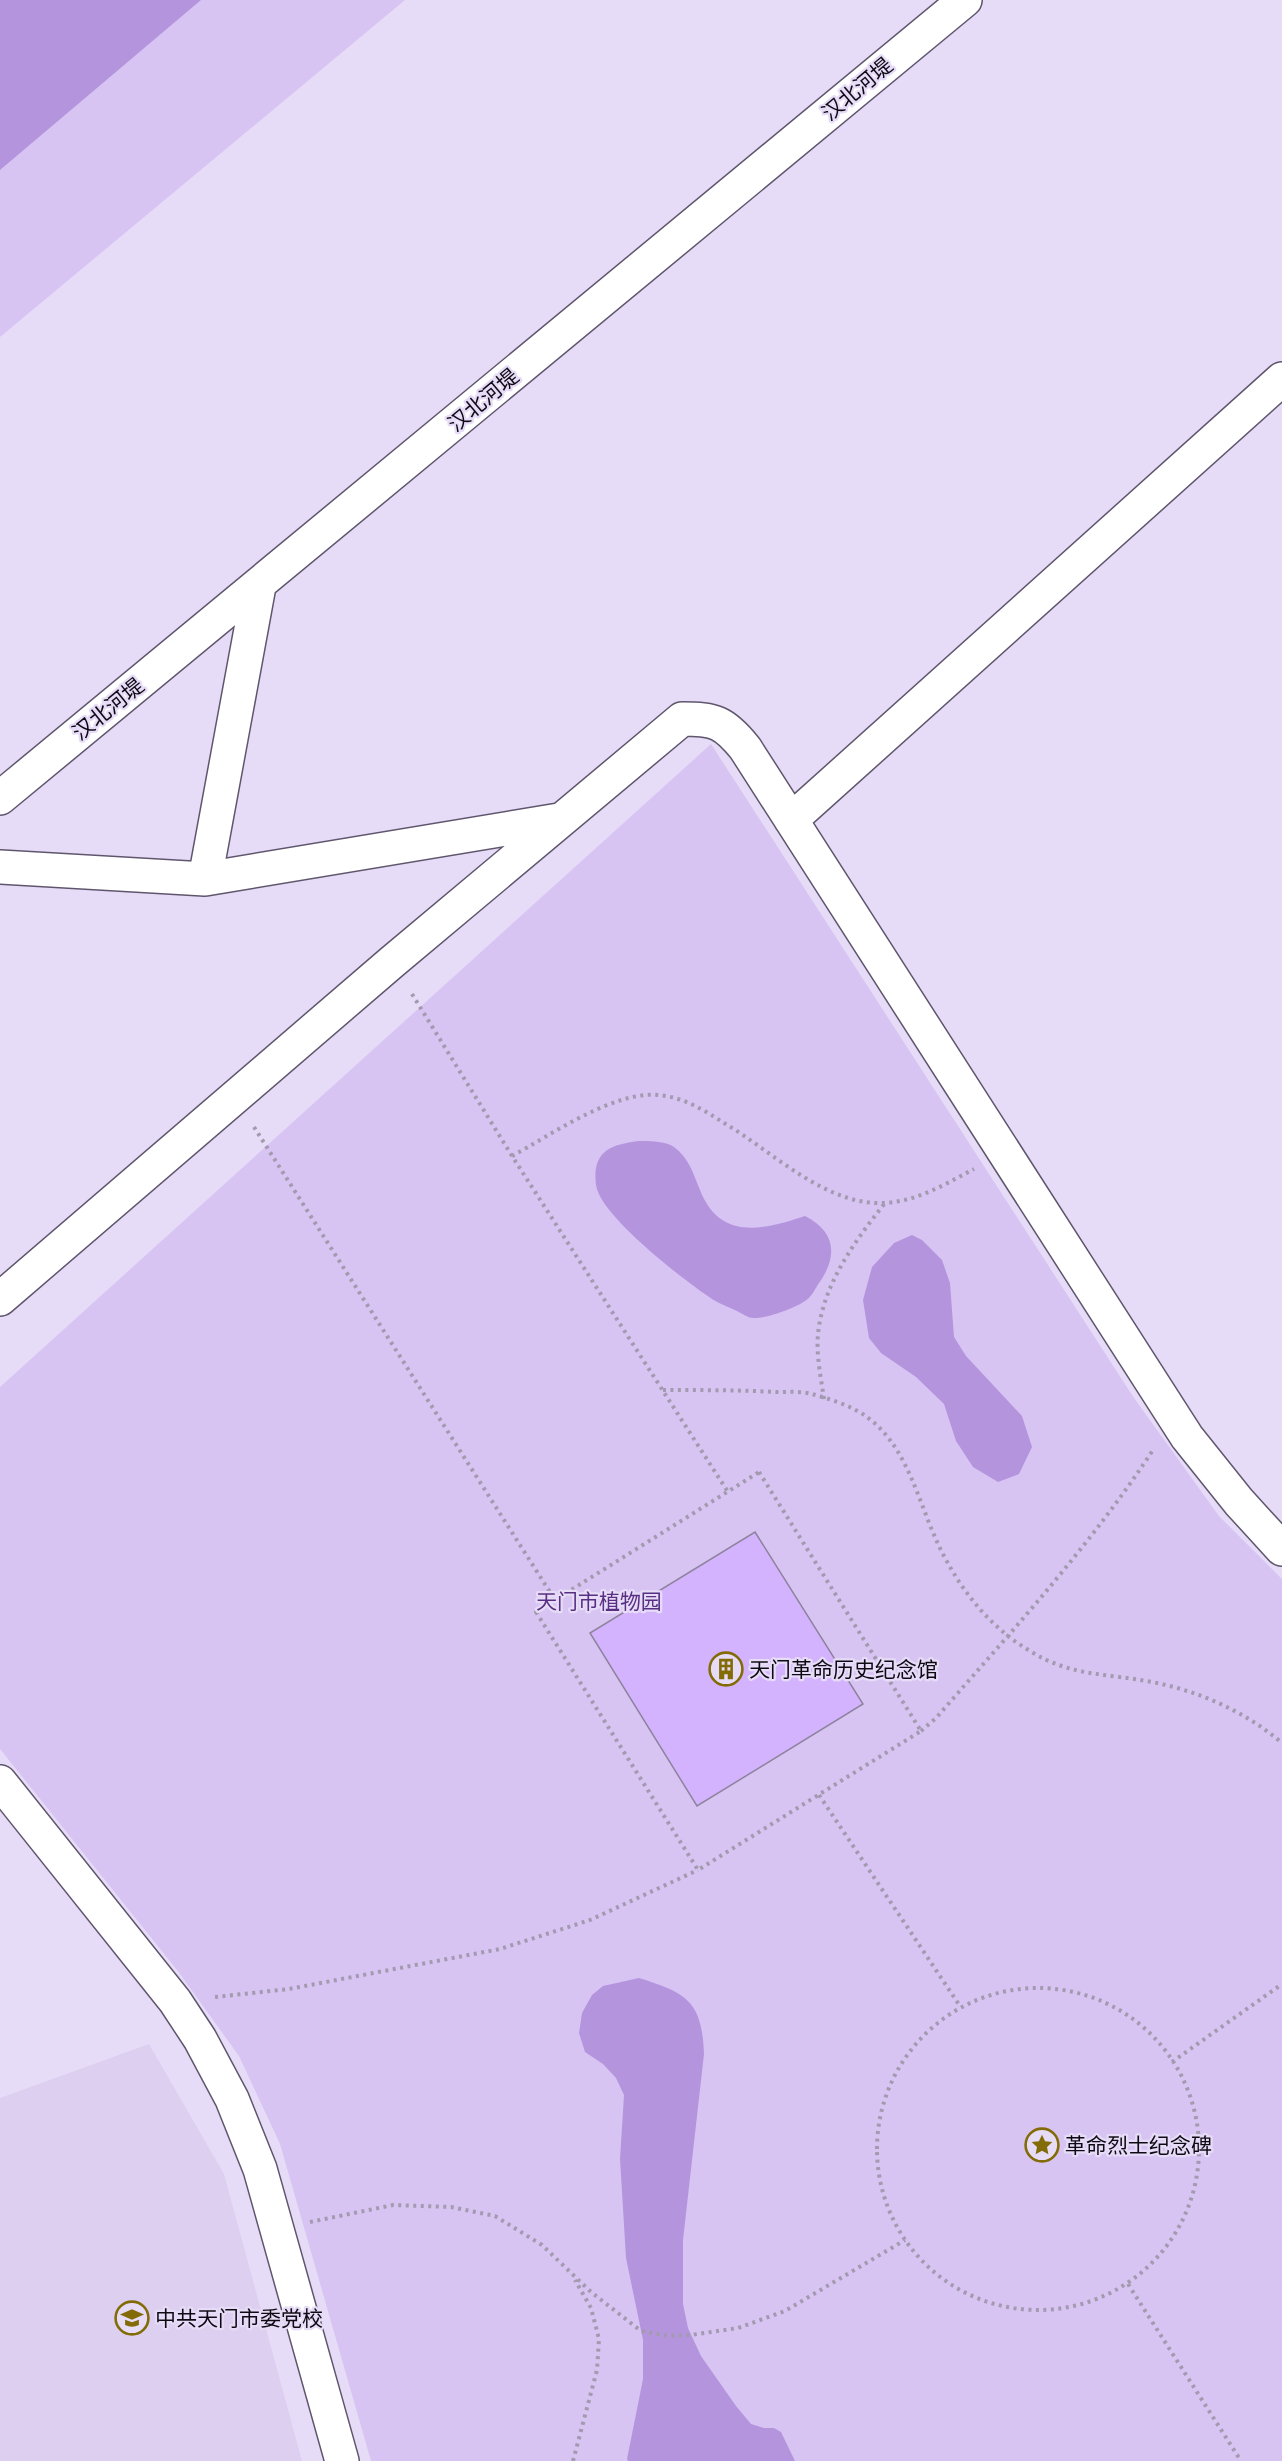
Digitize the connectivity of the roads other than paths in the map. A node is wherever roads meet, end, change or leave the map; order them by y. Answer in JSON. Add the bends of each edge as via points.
{"nodes":[{"id":1,"x":965,"y":0,"type":"edge"},
{"id":2,"x":1282,"y":379,"type":"edge"},
{"id":3,"x":259,"y":586,"type":"junction"},
{"id":4,"x":0,"y":798,"type":"edge"},
{"id":5,"x":559,"y":820,"type":"junction"},
{"id":6,"x":791,"y":820,"type":"junction"},
{"id":7,"x":0,"y":867,"type":"edge"},
{"id":8,"x":205,"y":879,"type":"junction"},
{"id":9,"x":0,"y":1299,"type":"edge"},
{"id":10,"x":1282,"y":1549,"type":"edge"},
{"id":11,"x":0,"y":1782,"type":"edge"},
{"id":12,"x":342,"y":2461,"type":"edge"}],
"edges":[{"from":1,"to":3,"type":"street","name":"汉北河堤"},
{"from":2,"to":6,"type":"street"},
{"from":3,"to":4,"type":"street","name":"汉北河堤"},
{"from":3,"to":8,"type":"street"},
{"from":5,"to":6,"type":"street","via":[[682,719],[709,719],[731,731]]},
{"from":5,"to":8,"type":"street"},
{"from":5,"to":9,"type":"street"},
{"from":6,"to":10,"type":"street","via":[[1188,1437]]},
{"from":7,"to":8,"type":"street"},
{"from":11,"to":12,"type":"street","via":[[175,2001],[200,2038],[232,2099],[260,2169]]}]}
